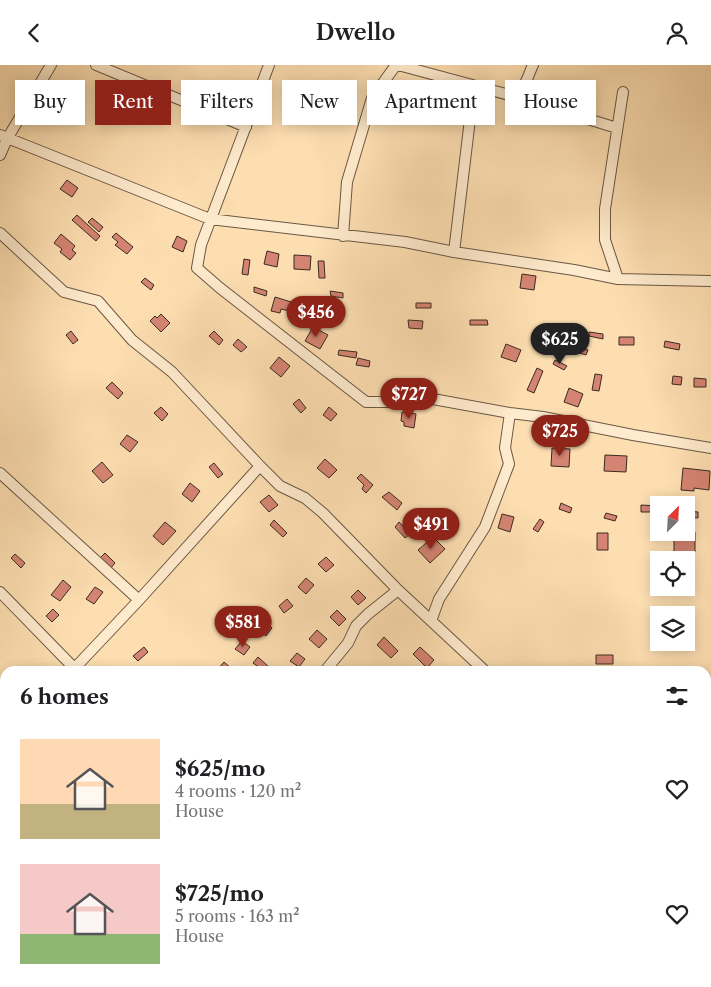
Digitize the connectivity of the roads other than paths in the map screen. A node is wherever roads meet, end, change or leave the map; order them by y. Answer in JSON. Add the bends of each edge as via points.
{"nodes":[{"id":1,"x":51,"y":65,"type":"edge"},
{"id":2,"x":96,"y":65,"type":"edge"},
{"id":3,"x":270,"y":65,"type":"edge"},
{"id":4,"x":397,"y":65,"type":"edge"},
{"id":5,"x":533,"y":65,"type":"edge"},
{"id":6,"x":452,"y":80,"type":"edge"},
{"id":7,"x":526,"y":80,"type":"edge"},
{"id":8,"x":623,"y":92,"type":"dead end"},
{"id":9,"x":596,"y":122,"type":"edge"},
{"id":10,"x":469,"y":125,"type":"edge"},
{"id":11,"x":246,"y":127,"type":"junction"},
{"id":12,"x":617,"y":128,"type":"junction"},
{"id":13,"x":4,"y":137,"type":"edge"},
{"id":14,"x":0,"y":155,"type":"edge"},
{"id":15,"x":210,"y":219,"type":"junction"},
{"id":16,"x":0,"y":233,"type":"edge"},
{"id":17,"x":343,"y":235,"type":"junction"},
{"id":18,"x":454,"y":252,"type":"junction"},
{"id":19,"x":618,"y":279,"type":"junction"},
{"id":20,"x":711,"y":281,"type":"edge"},
{"id":21,"x":510,"y":413,"type":"junction"},
{"id":22,"x":711,"y":448,"type":"edge"},
{"id":23,"x":260,"y":466,"type":"junction"},
{"id":24,"x":0,"y":473,"type":"edge"},
{"id":25,"x":398,"y":590,"type":"junction"},
{"id":26,"x":0,"y":592,"type":"edge"},
{"id":27,"x":139,"y":600,"type":"junction"},
{"id":28,"x":431,"y":621,"type":"junction"},
{"id":29,"x":70,"y":666,"type":"edge"},
{"id":30,"x":78,"y":666,"type":"edge"},
{"id":31,"x":329,"y":666,"type":"edge"},
{"id":32,"x":480,"y":666,"type":"edge"}],
"edges":[{"from":1,"to":13,"type":"street"},
{"from":2,"to":11,"type":"street"},
{"from":3,"to":11,"type":"street"},
{"from":4,"to":6,"type":"street"},
{"from":4,"to":17,"type":"street","via":[[372,98],[348,182]]},
{"from":5,"to":7,"type":"street"},
{"from":8,"to":12,"type":"street"},
{"from":9,"to":12,"type":"street"},
{"from":10,"to":18,"type":"street"},
{"from":11,"to":15,"type":"street"},
{"from":12,"to":19,"type":"street","via":[[605,209],[605,240]]},
{"from":13,"to":14,"type":"street"},
{"from":13,"to":15,"type":"street"},
{"from":15,"to":17,"type":"street"},
{"from":15,"to":21,"type":"street","via":[[197,268],[366,402],[422,397]]},
{"from":16,"to":23,"type":"street","via":[[64,292],[98,301],[132,340],[172,372]]},
{"from":17,"to":18,"type":"street"},
{"from":18,"to":19,"type":"street","via":[[574,269]]},
{"from":19,"to":20,"type":"street"},
{"from":21,"to":22,"type":"street"},
{"from":21,"to":28,"type":"street","via":[[505,447],[509,464],[485,527],[440,599]]},
{"from":23,"to":25,"type":"street","via":[[280,486],[305,498],[324,513]]},
{"from":23,"to":27,"type":"street"},
{"from":24,"to":27,"type":"street"},
{"from":25,"to":28,"type":"street"},
{"from":25,"to":31,"type":"street","via":[[356,626],[348,643]]},
{"from":26,"to":29,"type":"street"},
{"from":27,"to":30,"type":"street"},
{"from":28,"to":32,"type":"street"}]}
